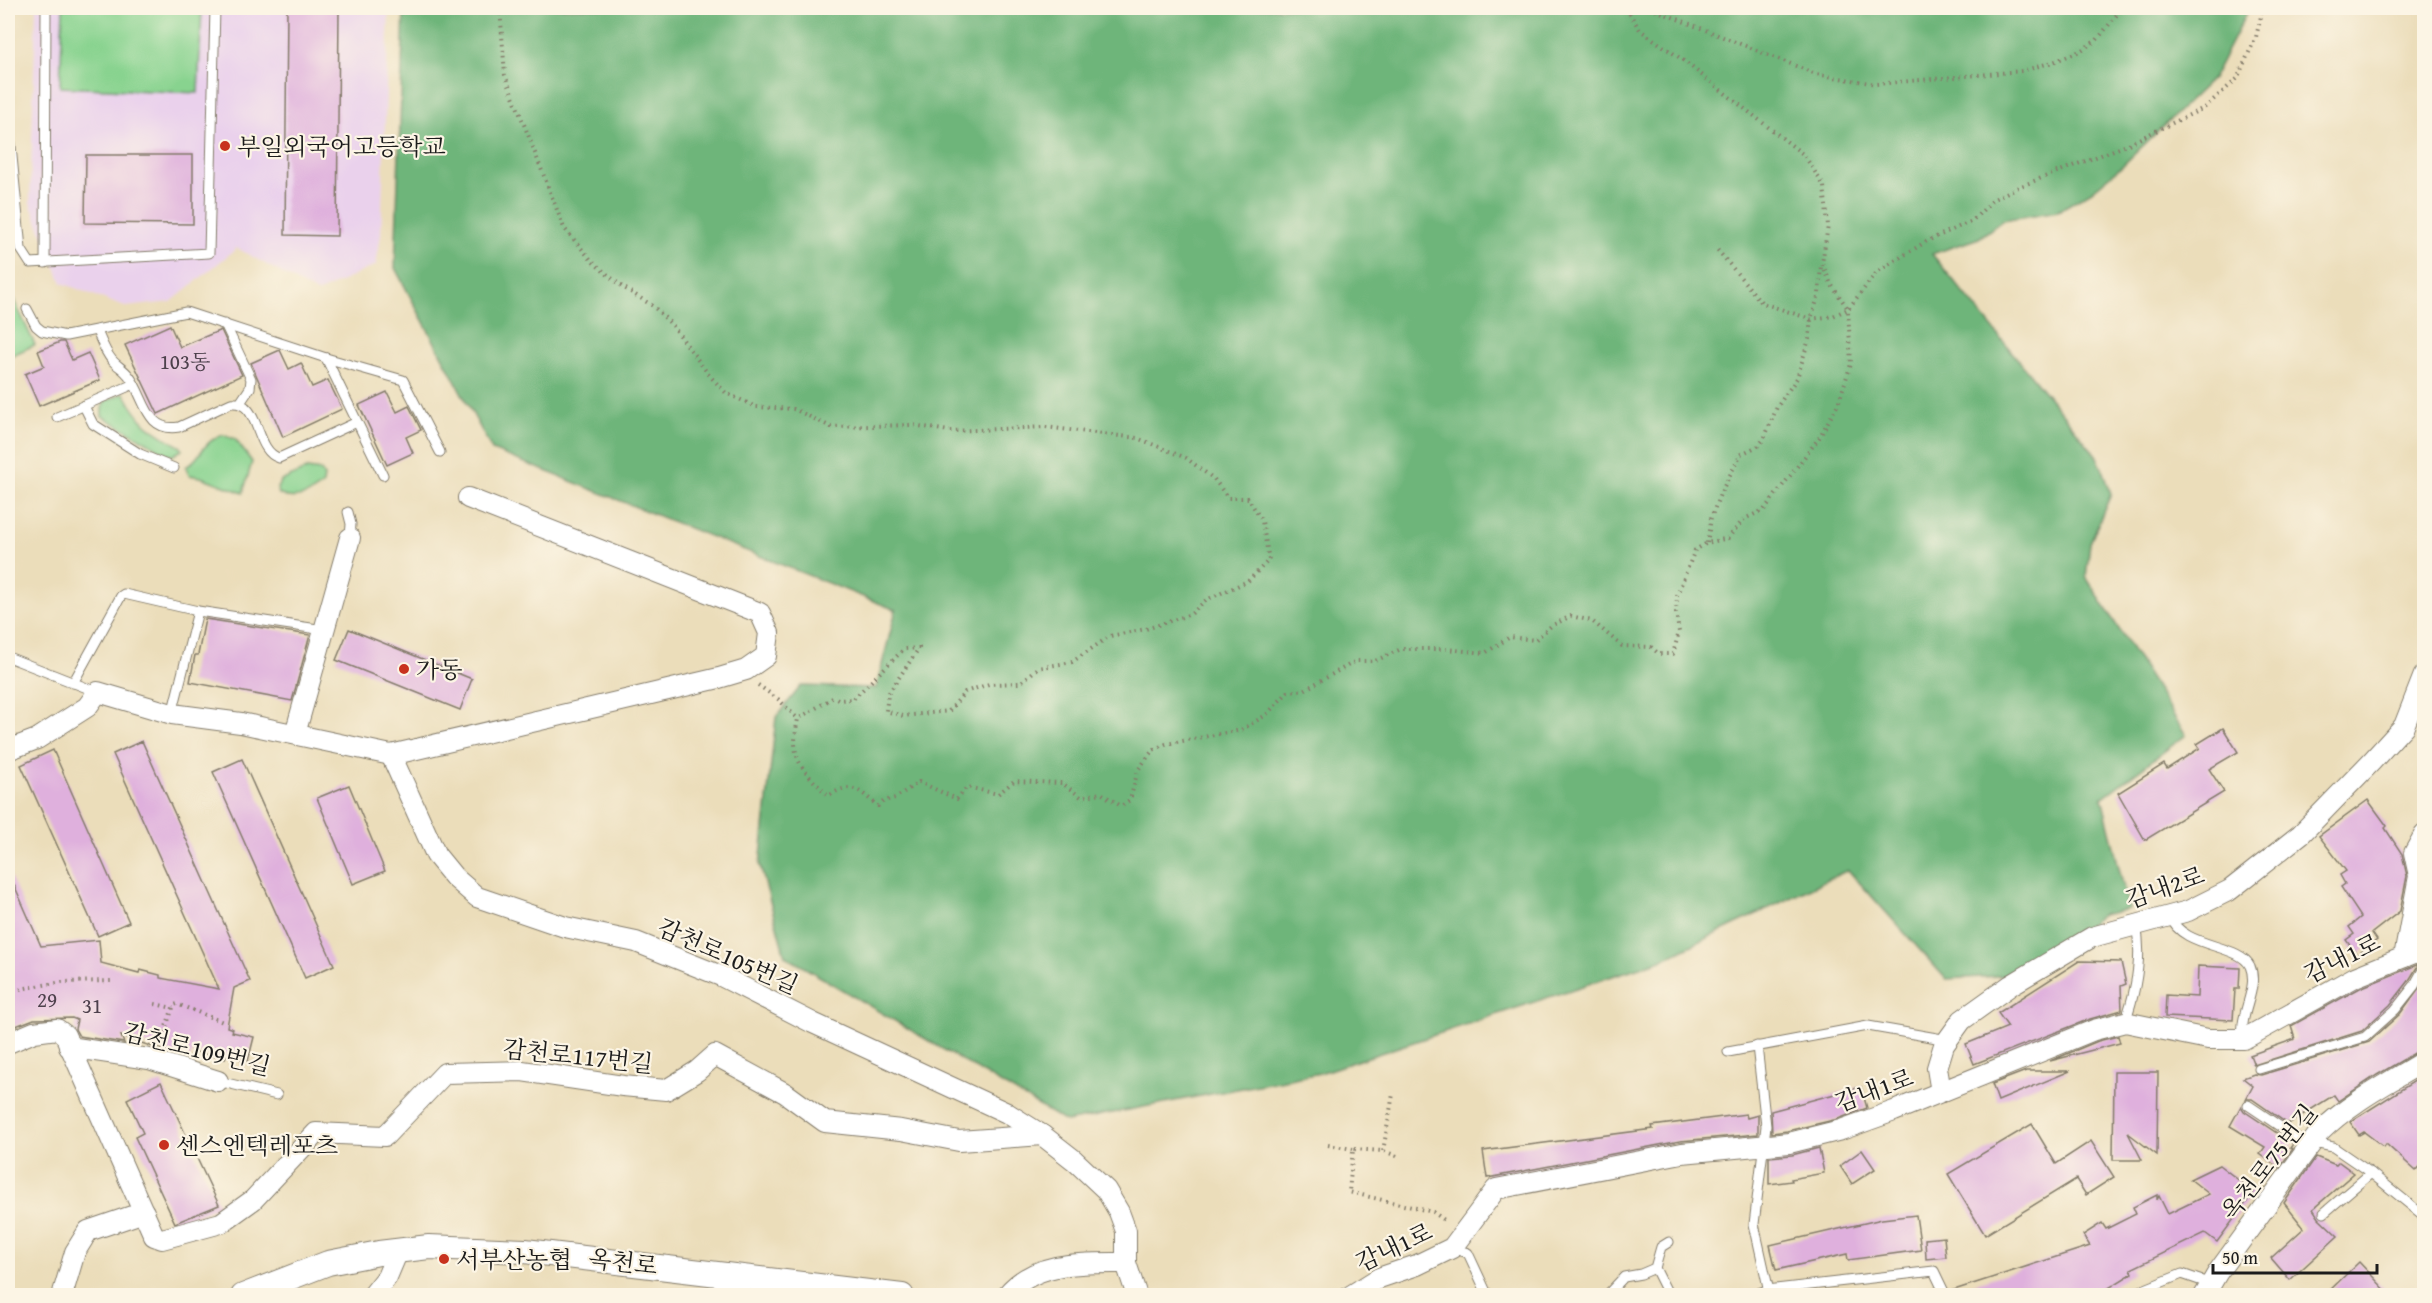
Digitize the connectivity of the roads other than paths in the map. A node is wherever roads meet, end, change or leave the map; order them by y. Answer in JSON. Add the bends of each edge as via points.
{"nodes":[{"id":1,"x":46,"y":8,"type":"edge"},
{"id":2,"x":214,"y":8,"type":"edge"},
{"id":3,"x":8,"y":115,"type":"edge"},
{"id":4,"x":45,"y":263,"type":"junction"},
{"id":5,"x":27,"y":309,"type":"dead end"},
{"id":6,"x":225,"y":324,"type":"junction"},
{"id":7,"x":97,"y":331,"type":"junction"},
{"id":8,"x":326,"y":358,"type":"junction"},
{"id":9,"x":134,"y":384,"type":"junction"},
{"id":10,"x":240,"y":403,"type":"junction"},
{"id":11,"x":84,"y":406,"type":"junction"},
{"id":12,"x":57,"y":417,"type":"dead end"},
{"id":13,"x":357,"y":422,"type":"junction"},
{"id":14,"x":440,"y":452,"type":"dead end"},
{"id":15,"x":174,"y":468,"type":"dead end"},
{"id":16,"x":383,"y":475,"type":"dead end"},
{"id":17,"x":468,"y":498,"type":"dead end"},
{"id":18,"x":348,"y":512,"type":"dead end"},
{"id":19,"x":350,"y":538,"type":"joint"},
{"id":20,"x":198,"y":611,"type":"junction"},
{"id":21,"x":324,"y":630,"type":"junction"},
{"id":22,"x":8,"y":657,"type":"edge"},
{"id":23,"x":2424,"y":675,"type":"edge"},
{"id":24,"x":73,"y":684,"type":"junction"},
{"id":25,"x":98,"y":692,"type":"junction"},
{"id":26,"x":172,"y":714,"type":"junction"},
{"id":27,"x":295,"y":735,"type":"junction"},
{"id":28,"x":8,"y":750,"type":"edge"},
{"id":29,"x":391,"y":755,"type":"junction"},
{"id":30,"x":2424,"y":834,"type":"edge"},
{"id":31,"x":2170,"y":916,"type":"junction"},
{"id":32,"x":2136,"y":925,"type":"junction"},
{"id":33,"x":2424,"y":949,"type":"edge"},
{"id":34,"x":2404,"y":957,"type":"junction"},
{"id":35,"x":2424,"y":968,"type":"edge"},
{"id":36,"x":2125,"y":1022,"type":"junction"},
{"id":37,"x":2244,"y":1039,"type":"junction"},
{"id":38,"x":1948,"y":1040,"type":"junction"},
{"id":39,"x":8,"y":1043,"type":"edge"},
{"id":40,"x":1757,"y":1046,"type":"junction"},
{"id":41,"x":69,"y":1047,"type":"junction"},
{"id":42,"x":1728,"y":1052,"type":"dead end"},
{"id":43,"x":2424,"y":1061,"type":"edge"},
{"id":44,"x":2259,"y":1069,"type":"dead end"},
{"id":45,"x":218,"y":1081,"type":"joint"},
{"id":46,"x":1941,"y":1092,"type":"junction"},
{"id":47,"x":277,"y":1095,"type":"dead end"},
{"id":48,"x":2248,"y":1105,"type":"dead end"},
{"id":49,"x":1042,"y":1135,"type":"junction"},
{"id":50,"x":2313,"y":1142,"type":"junction"},
{"id":51,"x":1763,"y":1145,"type":"junction"},
{"id":52,"x":2371,"y":1173,"type":"junction"},
{"id":53,"x":144,"y":1212,"type":"junction"},
{"id":54,"x":2324,"y":1213,"type":"dead end"},
{"id":55,"x":2424,"y":1216,"type":"edge"},
{"id":56,"x":1457,"y":1241,"type":"junction"},
{"id":57,"x":1669,"y":1242,"type":"dead end"},
{"id":58,"x":398,"y":1251,"type":"junction"},
{"id":59,"x":1126,"y":1263,"type":"junction"},
{"id":60,"x":1655,"y":1268,"type":"junction"},
{"id":61,"x":2207,"y":1290,"type":"edge"},
{"id":62,"x":1768,"y":1293,"type":"edge"},
{"id":63,"x":62,"y":1296,"type":"edge"},
{"id":64,"x":243,"y":1296,"type":"edge"},
{"id":65,"x":372,"y":1296,"type":"edge"},
{"id":66,"x":902,"y":1296,"type":"edge"},
{"id":67,"x":1006,"y":1296,"type":"edge"},
{"id":68,"x":1137,"y":1296,"type":"edge"},
{"id":69,"x":1350,"y":1296,"type":"edge"},
{"id":70,"x":1488,"y":1296,"type":"edge"},
{"id":71,"x":1606,"y":1296,"type":"edge"},
{"id":72,"x":1669,"y":1296,"type":"edge"},
{"id":73,"x":1751,"y":1296,"type":"edge"},
{"id":74,"x":1946,"y":1296,"type":"edge"},
{"id":75,"x":2128,"y":1296,"type":"edge"}],
"edges":[{"from":1,"to":4,"type":"lane"},
{"from":2,"to":4,"type":"lane","via":[[209,253]]},
{"from":3,"to":4,"type":"lane","via":[[21,249],[30,263]]},
{"from":5,"to":7,"type":"lane","via":[[36,326],[49,334],[66,336]]},
{"from":6,"to":7,"type":"lane","via":[[180,311]]},
{"from":6,"to":8,"type":"lane"},
{"from":6,"to":10,"type":"lane","via":[[251,379]]},
{"from":7,"to":9,"type":"lane","via":[[110,358]]},
{"from":8,"to":13,"type":"lane"},
{"from":8,"to":14,"type":"lane","via":[[403,380]]},
{"from":9,"to":10,"type":"lane","via":[[151,419],[165,428],[179,427],[231,403]]},
{"from":9,"to":11,"type":"lane"},
{"from":10,"to":13,"type":"lane","via":[[248,409],[269,453],[279,458]]},
{"from":11,"to":12,"type":"lane"},
{"from":11,"to":15,"type":"lane","via":[[93,424],[140,454]]},
{"from":13,"to":16,"type":"lane"},
{"from":17,"to":29,"type":"street","via":[[760,613],[769,633],[766,656],[739,672]]},
{"from":18,"to":19,"type":"lane"},
{"from":19,"to":21,"type":"street"},
{"from":20,"to":21,"type":"lane"},
{"from":20,"to":24,"type":"lane","via":[[124,594]]},
{"from":20,"to":26,"type":"lane"},
{"from":21,"to":27,"type":"street"},
{"from":22,"to":24,"type":"lane"},
{"from":23,"to":31,"type":"street","name":"감내2로","via":[[2404,726],[2301,834],[2230,890]]},
{"from":24,"to":25,"type":"lane"},
{"from":25,"to":26,"type":"street"},
{"from":25,"to":28,"type":"street","via":[[87,707],[37,739]]},
{"from":26,"to":27,"type":"street"},
{"from":27,"to":29,"type":"street"},
{"from":29,"to":49,"type":"street","name":"감천로105번길","via":[[436,855],[477,897],[566,927],[636,942],[721,976],[1007,1113]]},
{"from":30,"to":34,"type":"street","via":[[2414,853],[2419,876]]},
{"from":31,"to":32,"type":"street","name":"감내2로"},
{"from":31,"to":37,"type":"lane","via":[[2172,923],[2188,937],[2247,961],[2252,986],[2241,1029]]},
{"from":32,"to":36,"type":"lane","via":[[2137,978]]},
{"from":32,"to":38,"type":"street","name":"감내2로","via":[[2091,938],[2055,957],[1962,1020]]},
{"from":33,"to":34,"type":"street","name":"감내1로"},
{"from":34,"to":37,"type":"street","name":"감내1로","via":[[2355,977]]},
{"from":35,"to":44,"type":"lane","via":[[2395,1010],[2365,1037]]},
{"from":36,"to":37,"type":"street","name":"감내1로","via":[[2208,1039]]},
{"from":36,"to":46,"type":"street","name":"감내1로","via":[[2094,1030]]},
{"from":38,"to":40,"type":"lane","via":[[1868,1026]]},
{"from":38,"to":46,"type":"street","name":"감내2로","via":[[1937,1068]]},
{"from":39,"to":41,"type":"street","via":[[34,1032],[57,1029],[65,1035]]},
{"from":40,"to":42,"type":"lane"},
{"from":40,"to":51,"type":"lane","via":[[1766,1126]]},
{"from":41,"to":45,"type":"street","name":"감천로109번길","via":[[153,1060]]},
{"from":41,"to":53,"type":"street"},
{"from":43,"to":50,"type":"street","name":"옥천로75번길","via":[[2335,1117]]},
{"from":45,"to":47,"type":"lane","name":"감천로109번길"},
{"from":46,"to":51,"type":"street","name":"감내1로","via":[[1841,1130]]},
{"from":48,"to":50,"type":"lane","via":[[2300,1140]]},
{"from":49,"to":53,"type":"street","name":"감천로117번길","via":[[959,1141],[825,1122],[785,1093],[715,1055],[666,1090],[522,1071],[445,1073],[385,1136],[316,1133],[253,1200],[221,1223],[162,1239],[154,1236]]},
{"from":49,"to":59,"type":"street","name":"감천로105번길","via":[[1106,1191],[1126,1231]]},
{"from":50,"to":52,"type":"lane","via":[[2333,1148]]},
{"from":50,"to":61,"type":"street","name":"옥천로75번길"},
{"from":51,"to":56,"type":"street","name":"감내1로","via":[[1682,1153],[1496,1189]]},
{"from":51,"to":62,"type":"lane","via":[[1754,1224]]},
{"from":52,"to":54,"type":"lane"},
{"from":52,"to":55,"type":"lane"},
{"from":53,"to":63,"type":"street","via":[[88,1231],[75,1252]]},
{"from":56,"to":69,"type":"street","name":"감내1로","via":[[1417,1265],[1378,1278]]},
{"from":56,"to":70,"type":"lane","via":[[1468,1253]]},
{"from":57,"to":60,"type":"lane","via":[[1660,1247]]},
{"from":58,"to":64,"type":"street","name":"옥천로","via":[[328,1263]]},
{"from":58,"to":65,"type":"street","via":[[387,1277]]},
{"from":58,"to":66,"type":"street","name":"옥천로","via":[[429,1247],[525,1251]]},
{"from":59,"to":67,"type":"street","via":[[1070,1263],[1041,1271],[1013,1286]]},
{"from":59,"to":68,"type":"street"},
{"from":60,"to":71,"type":"lane","via":[[1624,1277]]},
{"from":60,"to":72,"type":"lane"},
{"from":61,"to":75,"type":"lane","via":[[2182,1274]]},
{"from":62,"to":73,"type":"lane"},
{"from":62,"to":74,"type":"lane","via":[[1934,1271]]}]}
